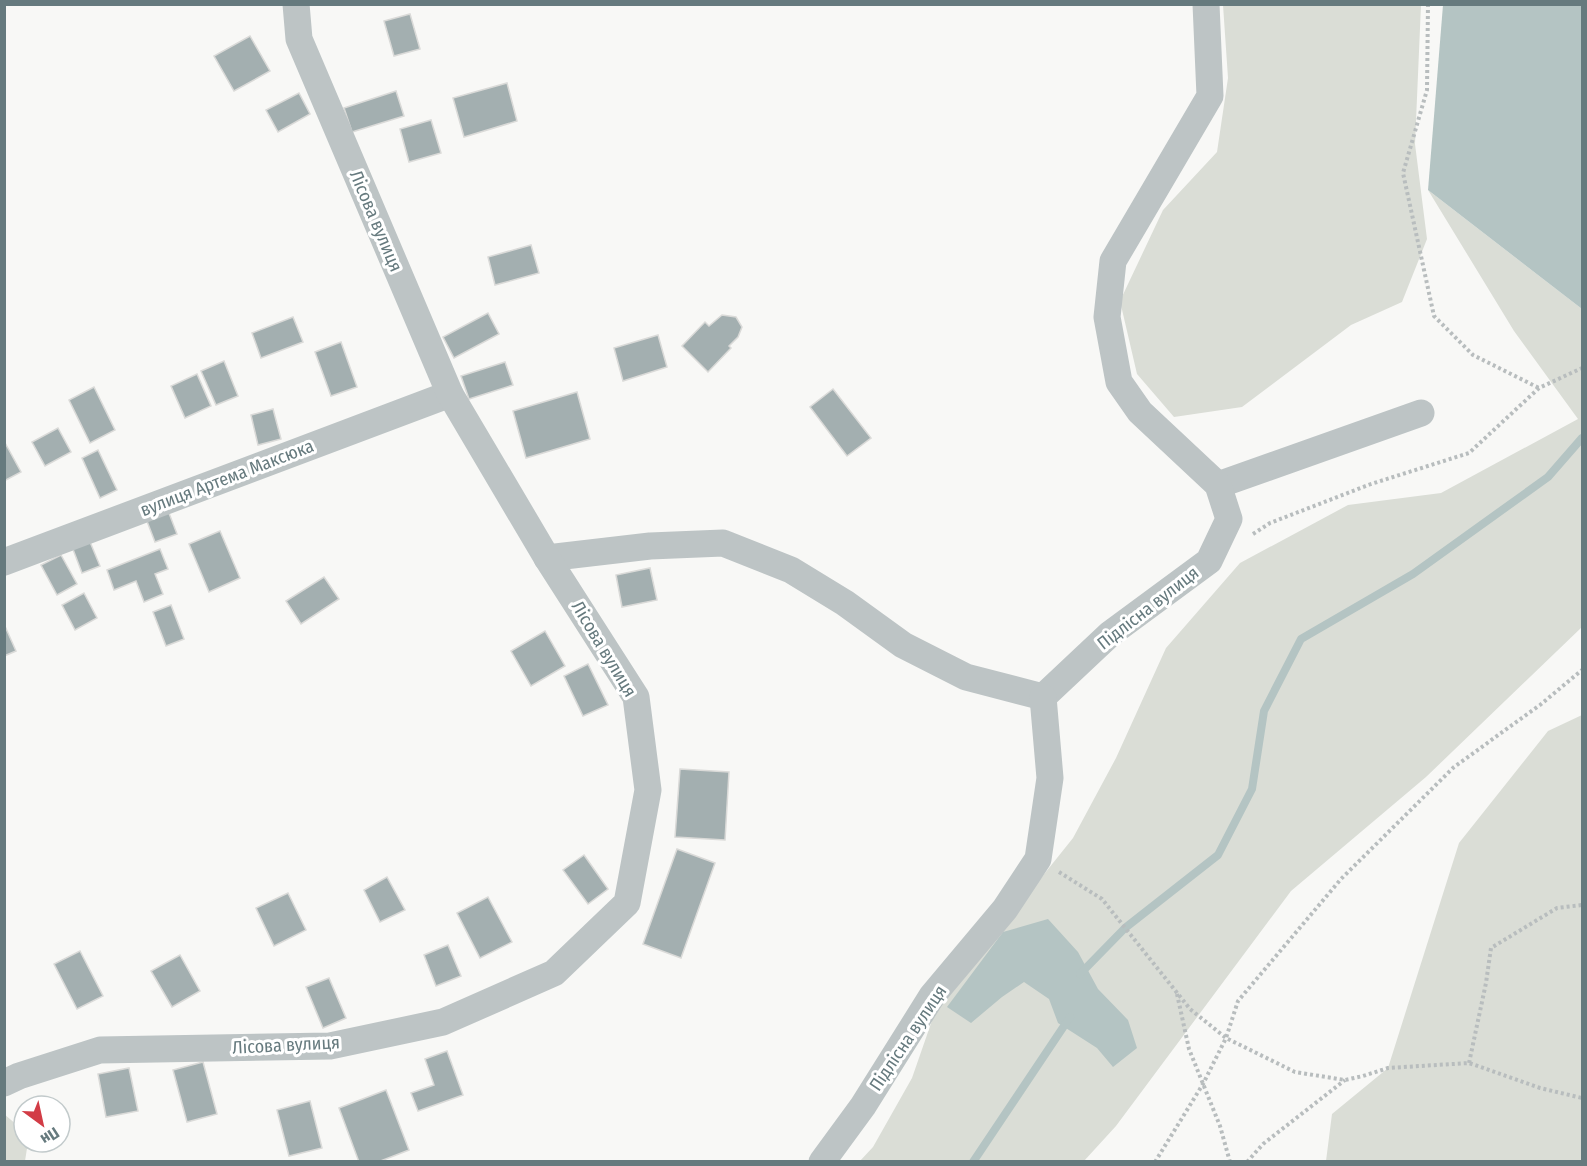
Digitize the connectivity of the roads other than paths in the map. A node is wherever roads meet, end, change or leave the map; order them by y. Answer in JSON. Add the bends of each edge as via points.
{"nodes":[{"id":1,"x":296,"y":4,"type":"edge"},
{"id":2,"x":1206,"y":4,"type":"edge"},
{"id":3,"x":450,"y":394,"type":"junction"},
{"id":4,"x":1421,"y":413,"type":"dead end"},
{"id":5,"x":1218,"y":484,"type":"junction"},
{"id":6,"x":547,"y":558,"type":"junction"},
{"id":7,"x":4,"y":562,"type":"edge"},
{"id":8,"x":1043,"y":697,"type":"junction"},
{"id":9,"x":4,"y":1083,"type":"edge"},
{"id":10,"x":822,"y":1161,"type":"edge"}],
"edges":[{"from":1,"to":3,"type":"street","name":"Лісова вулиця","via":[[298,39]]},
{"from":2,"to":5,"type":"street","name":"Підлісна вулиця","via":[[1210,96],[1113,261],[1107,317],[1119,382],[1140,412]]},
{"from":3,"to":6,"type":"street","name":"Лісова вулиця"},
{"from":3,"to":7,"type":"street","name":"вулиця Артема Максюка"},
{"from":4,"to":5,"type":"street"},
{"from":5,"to":8,"type":"street","name":"Підлісна вулиця","via":[[1229,519],[1209,561],[1110,634]]},
{"from":6,"to":8,"type":"street","via":[[650,546],[723,543],[792,570],[903,645],[966,677]]},
{"from":6,"to":9,"type":"street","name":"Лісова вулиця","via":[[636,697],[648,790],[627,903],[554,973],[443,1022],[330,1046],[99,1050]]},
{"from":8,"to":10,"type":"street","name":"Підлісна вулиця","via":[[1050,778],[1038,859],[1005,909],[932,996],[863,1106]]}]}
